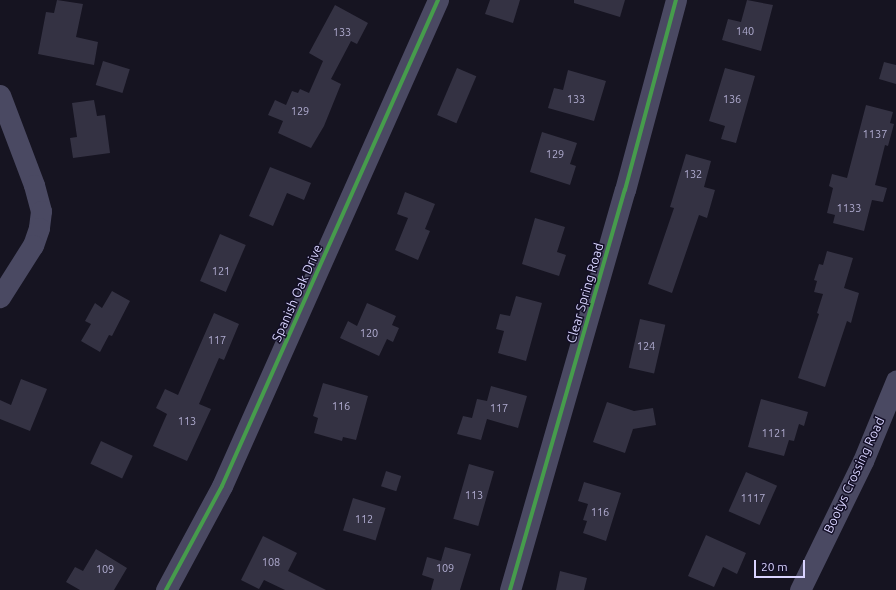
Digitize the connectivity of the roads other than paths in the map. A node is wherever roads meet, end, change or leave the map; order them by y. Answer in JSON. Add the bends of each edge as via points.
{"nodes":[{"id":1,"x":438,"y":0,"type":"edge"},
{"id":2,"x":676,"y":0,"type":"edge"},
{"id":3,"x":0,"y":95,"type":"edge"},
{"id":4,"x":0,"y":297,"type":"edge"},
{"id":5,"x":896,"y":381,"type":"edge"},
{"id":6,"x":166,"y":590,"type":"edge"},
{"id":7,"x":510,"y":590,"type":"edge"},
{"id":8,"x":800,"y":590,"type":"edge"}],
"edges":[{"from":1,"to":6,"type":"street","name":"Spanish Oak Drive","via":[[222,486]]},
{"from":2,"to":7,"type":"street","name":"Clear Spring Road","via":[[623,198]]},
{"from":3,"to":4,"type":"street","via":[[34,185],[41,211],[40,228],[33,245]]},
{"from":5,"to":8,"type":"street","name":"Bootys Crossing Road","via":[[863,461]]}]}
